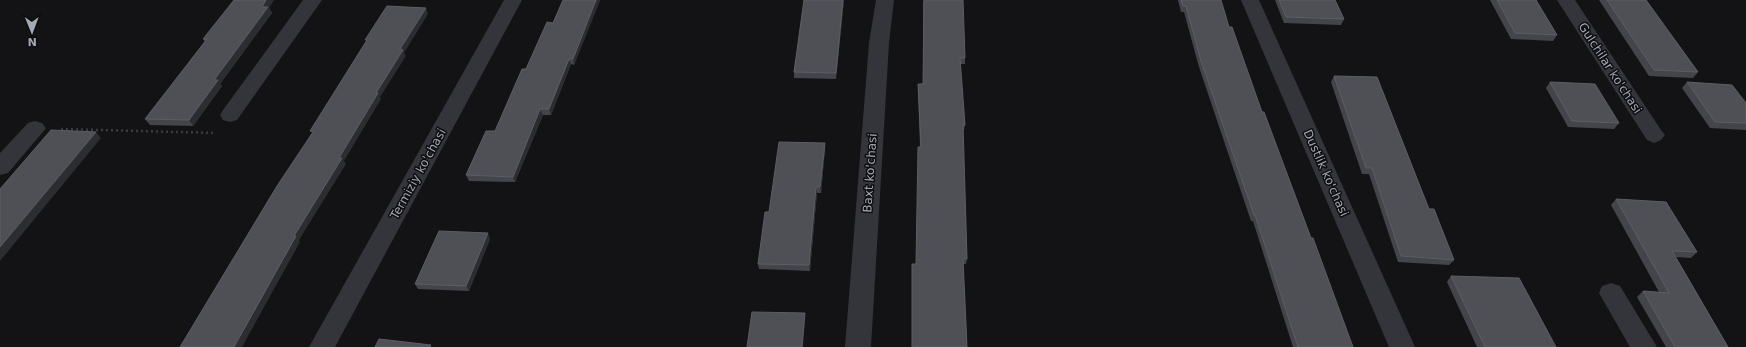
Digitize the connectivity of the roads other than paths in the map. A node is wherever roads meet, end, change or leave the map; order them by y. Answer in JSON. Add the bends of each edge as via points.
{"nodes":[{"id":1,"x":313,"y":0,"type":"edge"},
{"id":2,"x":513,"y":0,"type":"edge"},
{"id":3,"x":885,"y":0,"type":"edge"},
{"id":4,"x":1250,"y":0,"type":"edge"},
{"id":5,"x":1566,"y":0,"type":"edge"},
{"id":6,"x":230,"y":115,"type":"road end"},
{"id":7,"x":35,"y":128,"type":"road end"},
{"id":8,"x":1654,"y":135,"type":"dead end"},
{"id":9,"x":0,"y":167,"type":"edge"},
{"id":10,"x":1611,"y":293,"type":"dead end"},
{"id":11,"x":322,"y":347,"type":"edge"},
{"id":12,"x":858,"y":347,"type":"edge"},
{"id":13,"x":1402,"y":347,"type":"edge"},
{"id":14,"x":1644,"y":347,"type":"edge"}],
"edges":[{"from":1,"to":6,"type":"street"},
{"from":2,"to":11,"type":"street","name":"Termiziy ko'chasi"},
{"from":3,"to":12,"type":"street","name":"Baxt ko'chasi","via":[[879,43]]},
{"from":4,"to":13,"type":"street","name":"Dustlik ko'chasi"},
{"from":5,"to":8,"type":"street","name":"Gulchilar ko'chasi"},
{"from":7,"to":9,"type":"street"},
{"from":10,"to":14,"type":"street"}]}
